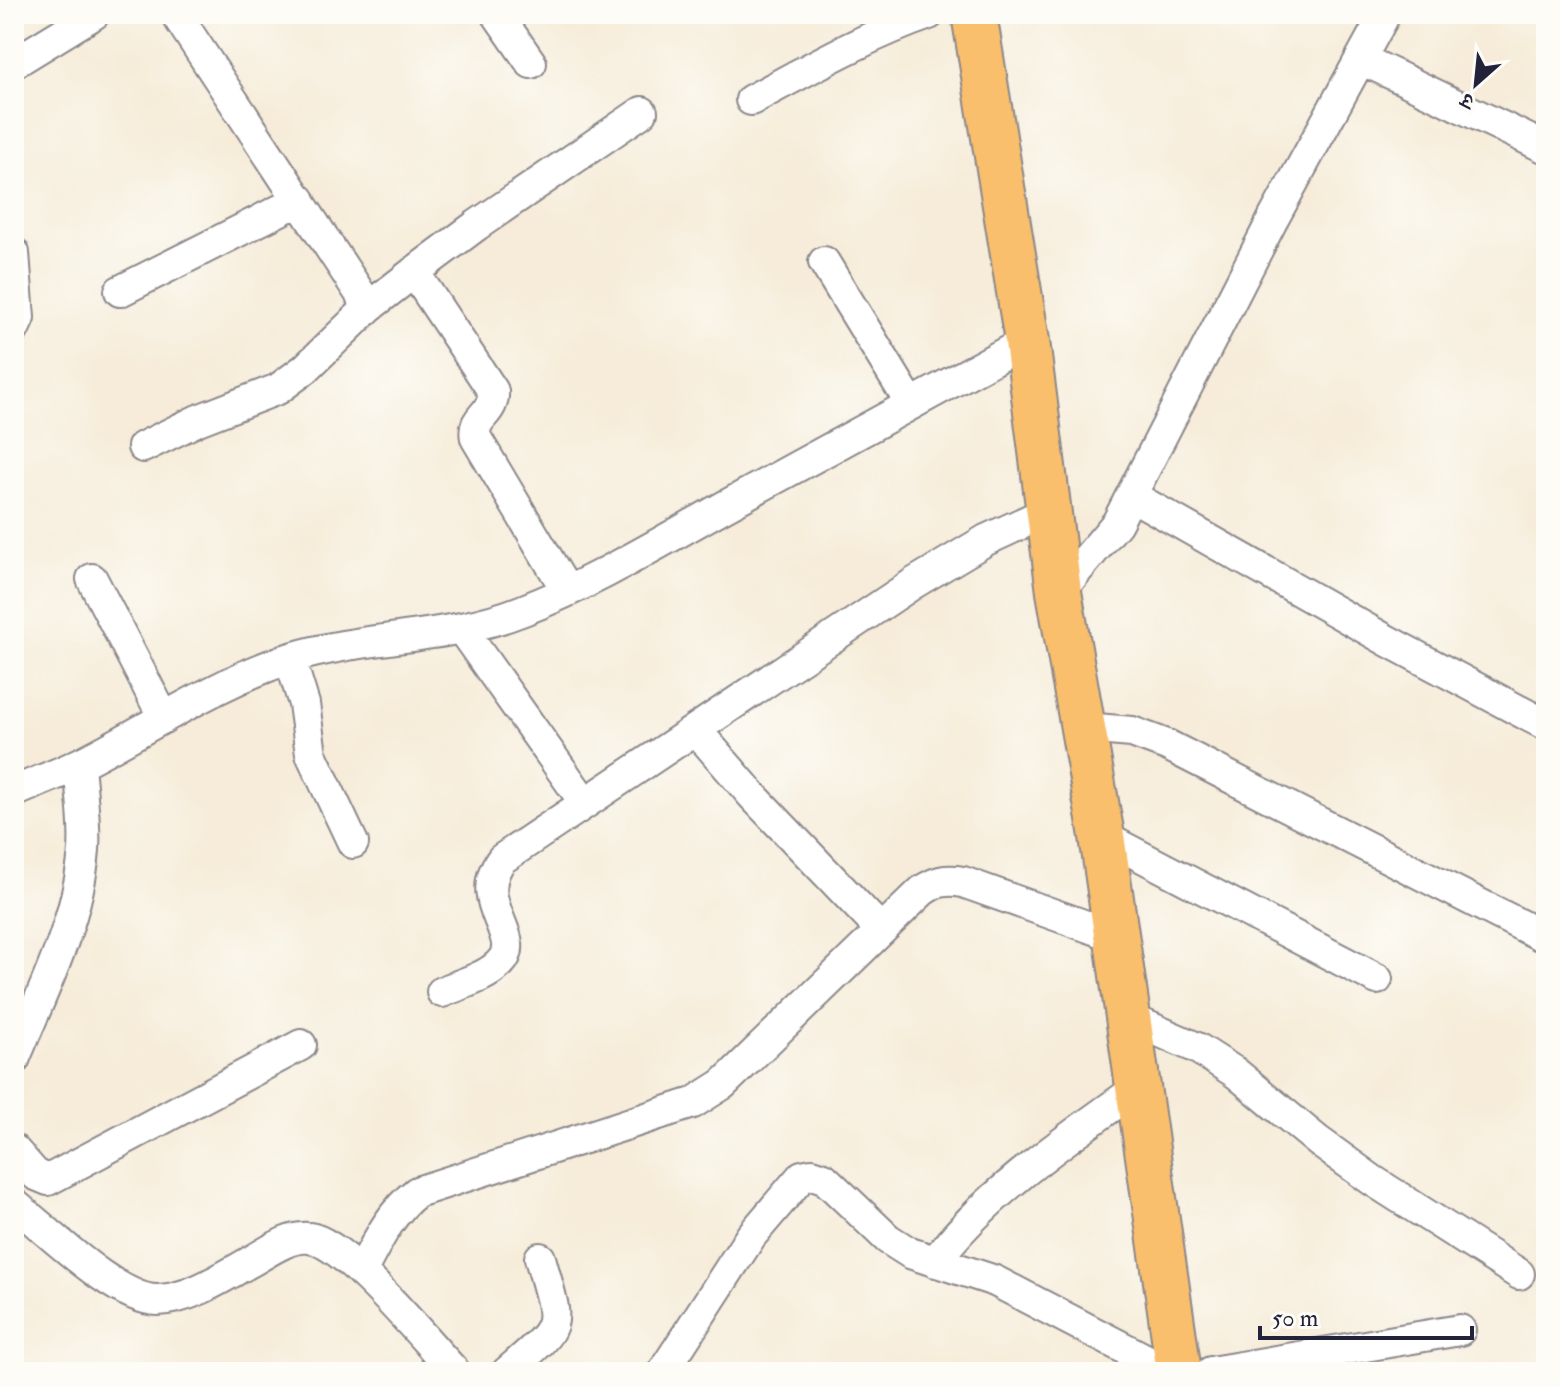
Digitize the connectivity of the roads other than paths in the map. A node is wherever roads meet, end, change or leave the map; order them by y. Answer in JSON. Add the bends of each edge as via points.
{"nodes":[{"id":1,"x":94,"y":14,"type":"edge"},
{"id":2,"x":176,"y":14,"type":"edge"},
{"id":3,"x":497,"y":14,"type":"edge"},
{"id":4,"x":929,"y":14,"type":"edge"},
{"id":5,"x":974,"y":14,"type":"edge"},
{"id":6,"x":1385,"y":14,"type":"edge"},
{"id":7,"x":1361,"y":59,"type":"junction"},
{"id":8,"x":14,"y":63,"type":"edge"},
{"id":9,"x":531,"y":63,"type":"dead end"},
{"id":10,"x":751,"y":100,"type":"dead end"},
{"id":11,"x":642,"y":112,"type":"dead end"},
{"id":12,"x":1546,"y":148,"type":"edge"},
{"id":13,"x":300,"y":200,"type":"junction"},
{"id":14,"x":14,"y":253,"type":"edge"},
{"id":15,"x":824,"y":262,"type":"dead end"},
{"id":16,"x":414,"y":272,"type":"junction"},
{"id":17,"x":120,"y":291,"type":"dead end"},
{"id":18,"x":369,"y":307,"type":"junction"},
{"id":19,"x":14,"y":329,"type":"edge"},
{"id":20,"x":1027,"y":341,"type":"junction"},
{"id":21,"x":911,"y":404,"type":"junction"},
{"id":22,"x":143,"y":447,"type":"dead end"},
{"id":23,"x":1132,"y":496,"type":"junction"},
{"id":24,"x":1049,"y":511,"type":"junction"},
{"id":25,"x":92,"y":579,"type":"dead end"},
{"id":26,"x":567,"y":591,"type":"junction"},
{"id":27,"x":1059,"y":592,"type":"junction"},
{"id":28,"x":461,"y":628,"type":"junction"},
{"id":29,"x":290,"y":659,"type":"junction"},
{"id":30,"x":164,"y":718,"type":"junction"},
{"id":31,"x":1546,"y":725,"type":"edge"},
{"id":32,"x":1084,"y":728,"type":"junction"},
{"id":33,"x":696,"y":730,"type":"junction"},
{"id":34,"x":79,"y":764,"type":"junction"},
{"id":35,"x":14,"y":792,"type":"edge"},
{"id":36,"x":585,"y":803,"type":"junction"},
{"id":37,"x":1102,"y":836,"type":"junction"},
{"id":38,"x":353,"y":843,"type":"dead end"},
{"id":39,"x":881,"y":930,"type":"junction"},
{"id":40,"x":1117,"y":937,"type":"junction"},
{"id":41,"x":1546,"y":938,"type":"edge"},
{"id":42,"x":1377,"y":979,"type":"dead end"},
{"id":43,"x":442,"y":992,"type":"dead end"},
{"id":44,"x":1129,"y":1018,"type":"junction"},
{"id":45,"x":301,"y":1045,"type":"dead end"},
{"id":46,"x":14,"y":1060,"type":"edge"},
{"id":47,"x":1139,"y":1087,"type":"junction"},
{"id":48,"x":18,"y":1163,"type":"edge"},
{"id":49,"x":14,"y":1204,"type":"edge"},
{"id":50,"x":540,"y":1258,"type":"dead end"},
{"id":51,"x":935,"y":1262,"type":"junction"},
{"id":52,"x":361,"y":1272,"type":"junction"},
{"id":53,"x":1519,"y":1274,"type":"dead end"},
{"id":54,"x":1460,"y":1330,"type":"dead end"},
{"id":55,"x":455,"y":1372,"type":"edge"},
{"id":56,"x":507,"y":1372,"type":"edge"},
{"id":57,"x":663,"y":1372,"type":"edge"},
{"id":58,"x":1170,"y":1372,"type":"edge"},
{"id":59,"x":1179,"y":1372,"type":"edge"},
{"id":60,"x":1211,"y":1372,"type":"edge"}],
"edges":[{"from":1,"to":8,"type":"street"},
{"from":2,"to":13,"type":"street"},
{"from":3,"to":9,"type":"street"},
{"from":4,"to":10,"type":"street","via":[[846,49]]},
{"from":5,"to":20,"type":"highway"},
{"from":6,"to":7,"type":"street"},
{"from":7,"to":12,"type":"street"},
{"from":7,"to":23,"type":"street"},
{"from":11,"to":16,"type":"street"},
{"from":13,"to":17,"type":"street"},
{"from":13,"to":18,"type":"street"},
{"from":14,"to":19,"type":"street","via":[[19,318]]},
{"from":15,"to":21,"type":"street"},
{"from":16,"to":18,"type":"street"},
{"from":16,"to":26,"type":"street","via":[[493,391],[490,410],[474,429],[476,438]]},
{"from":18,"to":22,"type":"street","via":[[278,389]]},
{"from":20,"to":21,"type":"street"},
{"from":20,"to":24,"type":"highway"},
{"from":21,"to":26,"type":"street"},
{"from":23,"to":27,"type":"street","via":[[1117,523]]},
{"from":23,"to":31,"type":"street"},
{"from":24,"to":27,"type":"highway"},
{"from":24,"to":33,"type":"street","via":[[986,540],[914,583]]},
{"from":25,"to":30,"type":"street"},
{"from":26,"to":28,"type":"street","via":[[520,612]]},
{"from":27,"to":32,"type":"highway"},
{"from":28,"to":29,"type":"street","via":[[350,643]]},
{"from":28,"to":36,"type":"street"},
{"from":29,"to":30,"type":"street"},
{"from":29,"to":38,"type":"street","via":[[311,754]]},
{"from":30,"to":34,"type":"street"},
{"from":32,"to":37,"type":"highway"},
{"from":32,"to":41,"type":"street","via":[[1132,732],[1167,745]]},
{"from":33,"to":36,"type":"street"},
{"from":33,"to":39,"type":"street"},
{"from":34,"to":35,"type":"street"},
{"from":34,"to":46,"type":"street","via":[[84,849],[79,884]]},
{"from":36,"to":43,"type":"street","via":[[502,859],[489,885],[507,954],[492,970]]},
{"from":37,"to":40,"type":"highway"},
{"from":37,"to":42,"type":"street"},
{"from":39,"to":40,"type":"street","via":[[922,891],[947,880]]},
{"from":39,"to":52,"type":"street","via":[[723,1084],[693,1103],[417,1192],[400,1205]]},
{"from":40,"to":44,"type":"highway"},
{"from":44,"to":47,"type":"highway"},
{"from":44,"to":53,"type":"street","via":[[1197,1048],[1236,1073],[1372,1180]]},
{"from":45,"to":48,"type":"street","via":[[48,1180]]},
{"from":47,"to":51,"type":"street","via":[[1023,1174]]},
{"from":47,"to":59,"type":"highway"},
{"from":49,"to":52,"type":"street","via":[[117,1287],[137,1297],[182,1295],[291,1240],[309,1238],[328,1246]]},
{"from":50,"to":56,"type":"street","via":[[554,1325]]},
{"from":51,"to":57,"type":"street","via":[[888,1239],[824,1178],[802,1176],[751,1236]]},
{"from":51,"to":58,"type":"street","via":[[995,1281]]},
{"from":52,"to":55,"type":"street"},
{"from":54,"to":60,"type":"street"}]}
